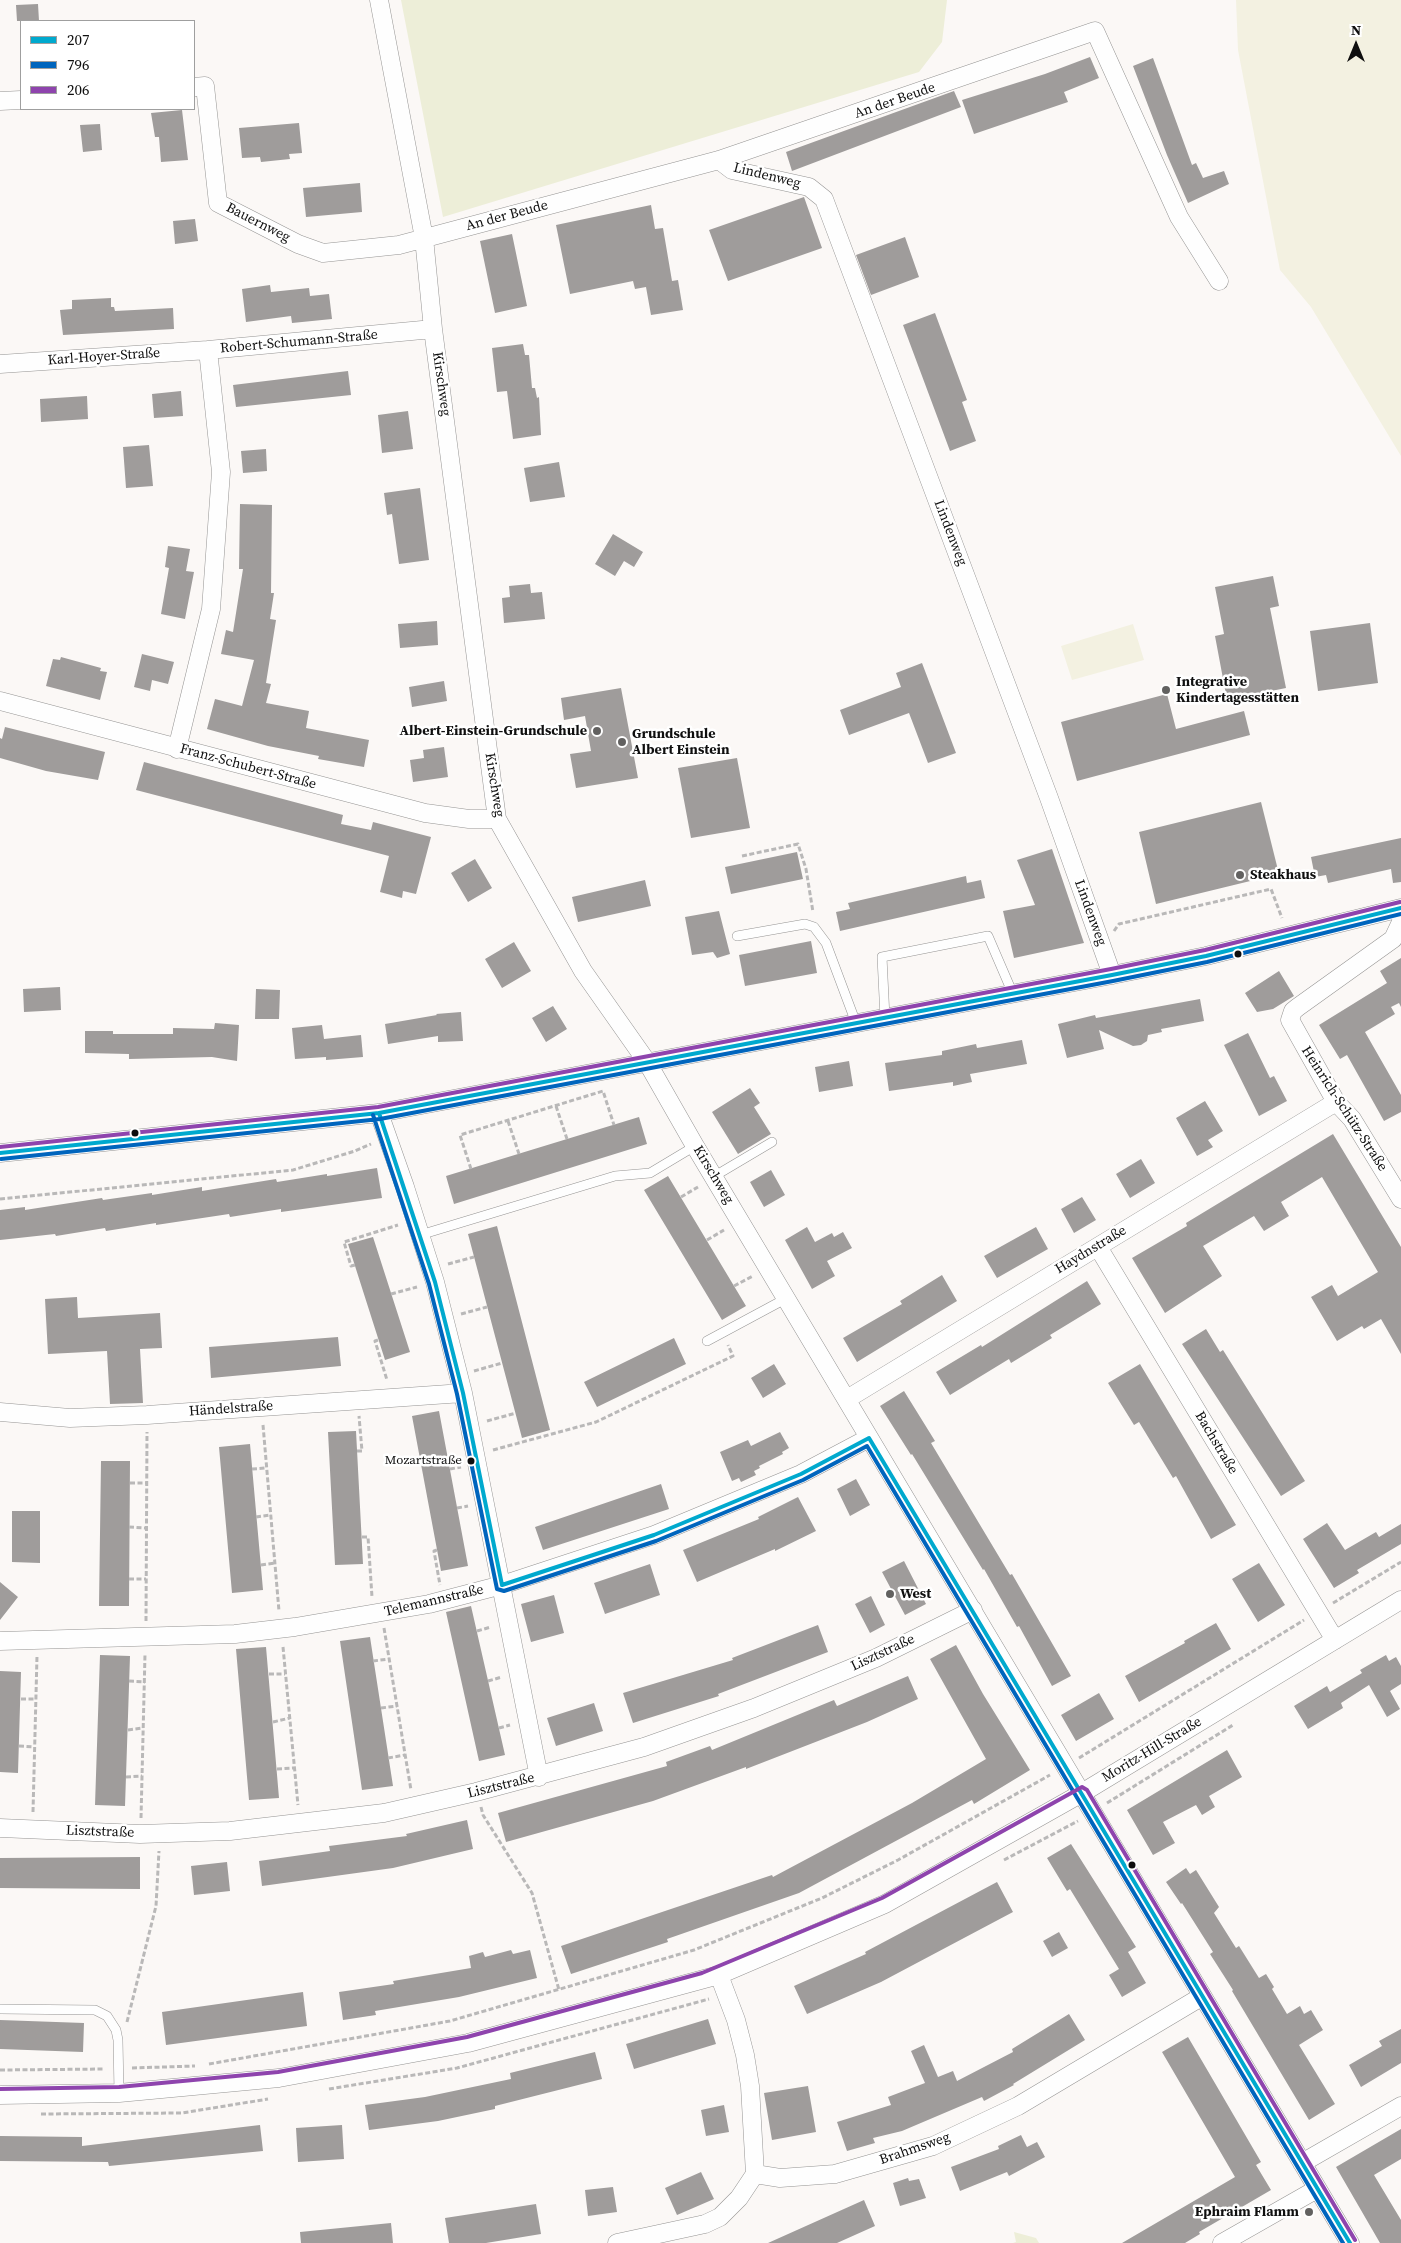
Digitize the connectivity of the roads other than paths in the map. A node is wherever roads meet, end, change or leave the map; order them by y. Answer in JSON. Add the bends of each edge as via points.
{"nodes":[{"id":1,"x":379,"y":0,"type":"edge"},
{"id":2,"x":195,"y":87,"type":"edge"},
{"id":3,"x":20,"y":100,"type":"edge"},
{"id":4,"x":0,"y":101,"type":"edge"},
{"id":5,"x":719,"y":160,"type":"junction"},
{"id":6,"x":424,"y":238,"type":"junction"},
{"id":7,"x":1219,"y":280,"type":"dead end"},
{"id":8,"x":433,"y":329,"type":"junction"},
{"id":9,"x":208,"y":350,"type":"junction"},
{"id":10,"x":0,"y":364,"type":"edge"},
{"id":11,"x":0,"y":701,"type":"edge"},
{"id":12,"x":177,"y":749,"type":"junction"},
{"id":13,"x":498,"y":819,"type":"junction"},
{"id":14,"x":1401,"y":908,"type":"edge"},
{"id":15,"x":1401,"y":922,"type":"edge"},
{"id":16,"x":737,"y":936,"type":"dead end"},
{"id":17,"x":1112,"y":976,"type":"junction"},
{"id":18,"x":1013,"y":994,"type":"junction"},
{"id":19,"x":884,"y":1018,"type":"junction"},
{"id":20,"x":856,"y":1023,"type":"junction"},
{"id":21,"x":647,"y":1062,"type":"junction"},
{"id":22,"x":1336,"y":1102,"type":"junction"},
{"id":23,"x":379,"y":1113,"type":"junction"},
{"id":24,"x":772,"y":1142,"type":"dead end"},
{"id":25,"x":695,"y":1146,"type":"junction"},
{"id":26,"x":0,"y":1153,"type":"edge"},
{"id":27,"x":713,"y":1177,"type":"junction"},
{"id":28,"x":1401,"y":1199,"type":"edge"},
{"id":29,"x":418,"y":1228,"type":"junction"},
{"id":30,"x":1098,"y":1247,"type":"junction"},
{"id":31,"x":787,"y":1298,"type":"junction"},
{"id":32,"x":707,"y":1340,"type":"dead end"},
{"id":33,"x":463,"y":1393,"type":"junction"},
{"id":34,"x":847,"y":1399,"type":"junction"},
{"id":35,"x":0,"y":1412,"type":"edge"},
{"id":36,"x":869,"y":1438,"type":"junction"},
{"id":37,"x":502,"y":1584,"type":"junction"},
{"id":38,"x":1401,"y":1600,"type":"edge"},
{"id":39,"x":973,"y":1610,"type":"junction"},
{"id":40,"x":1335,"y":1640,"type":"junction"},
{"id":41,"x":0,"y":1641,"type":"edge"},
{"id":42,"x":539,"y":1776,"type":"junction"},
{"id":43,"x":1082,"y":1793,"type":"junction"},
{"id":44,"x":0,"y":1828,"type":"edge"},
{"id":45,"x":719,"y":1974,"type":"junction"},
{"id":46,"x":1201,"y":1996,"type":"junction"},
{"id":47,"x":0,"y":2009,"type":"edge"},
{"id":48,"x":119,"y":2093,"type":"junction"},
{"id":49,"x":0,"y":2095,"type":"edge"},
{"id":50,"x":1401,"y":2106,"type":"edge"},
{"id":51,"x":1302,"y":2163,"type":"junction"},
{"id":52,"x":755,"y":2174,"type":"junction"},
{"id":53,"x":1317,"y":2188,"type":"junction"},
{"id":54,"x":617,"y":2243,"type":"edge"},
{"id":55,"x":1222,"y":2243,"type":"edge"},
{"id":56,"x":1350,"y":2243,"type":"edge"}],
"edges":[{"from":1,"to":6,"type":"street","name":"Kirschweg"},
{"from":2,"to":6,"type":"street","name":"Bauernweg","via":[[205,86],[218,203],[298,244],[323,253],[398,245]]},
{"from":3,"to":4,"type":"street"},
{"from":5,"to":6,"type":"street","name":"An der Beude"},
{"from":5,"to":7,"type":"street","name":"An der Beude","via":[[1095,31],[1179,217]]},
{"from":5,"to":17,"type":"street","name":"Lindenweg","via":[[732,170],[809,187],[824,199],[1049,798]]},
{"from":6,"to":8,"type":"street","name":"Kirschweg"},
{"from":8,"to":9,"type":"street","name":"Robert-Schumann-Straße"},
{"from":8,"to":13,"type":"street","name":"Kirschweg"},
{"from":9,"to":10,"type":"street","name":"Karl-Hoyer-Straße"},
{"from":9,"to":12,"type":"street","name":"Robert-Schumann-Straße","via":[[221,472],[211,609]]},
{"from":11,"to":12,"type":"street","name":"Franz-Schubert-Straße"},
{"from":12,"to":13,"type":"street","name":"Franz-Schubert-Straße","via":[[425,813]]},
{"from":13,"to":21,"type":"street","name":"Kirschweg","via":[[583,971]]},
{"from":14,"to":17,"type":"street"},
{"from":15,"to":22,"type":"street","name":"Heinrich-Schütz-Straße","via":[[1393,939],[1290,1016],[1290,1024]]},
{"from":16,"to":20,"type":"lane","via":[[805,924],[814,927],[826,943]]},
{"from":17,"to":18,"type":"street"},
{"from":18,"to":19,"type":"street"},
{"from":18,"to":19,"type":"lane","via":[[988,936],[882,957]]},
{"from":19,"to":20,"type":"street"},
{"from":20,"to":21,"type":"street"},
{"from":21,"to":23,"type":"street"},
{"from":21,"to":25,"type":"street","name":"Kirschweg"},
{"from":22,"to":28,"type":"street","name":"Heinrich-Schütz-Straße","via":[[1352,1119]]},
{"from":22,"to":30,"type":"street","name":"Haydnstraße"},
{"from":23,"to":26,"type":"street"},
{"from":23,"to":29,"type":"street"},
{"from":24,"to":27,"type":"lane"},
{"from":25,"to":27,"type":"street","name":"Kirschweg"},
{"from":25,"to":29,"type":"lane","via":[[650,1173],[616,1176]]},
{"from":27,"to":31,"type":"street","name":"Kirschweg"},
{"from":29,"to":33,"type":"street","via":[[437,1274]]},
{"from":30,"to":34,"type":"street","name":"Haydnstraße"},
{"from":30,"to":40,"type":"street","name":"Bachstraße"},
{"from":31,"to":32,"type":"lane"},
{"from":31,"to":34,"type":"street","name":"Kirschweg"},
{"from":33,"to":35,"type":"street","name":"Händelstraße","via":[[147,1415],[70,1418]]},
{"from":33,"to":37,"type":"street"},
{"from":34,"to":36,"type":"street","name":"Kirschweg"},
{"from":36,"to":37,"type":"street","name":"Telemannstraße","via":[[801,1474],[654,1535]]},
{"from":36,"to":39,"type":"street","name":"Kirschweg"},
{"from":37,"to":41,"type":"street","name":"Telemannstraße","via":[[378,1614],[235,1634]]},
{"from":37,"to":42,"type":"street"},
{"from":38,"to":40,"type":"street","name":"Moritz-Hill-Straße"},
{"from":39,"to":42,"type":"street","name":"Lisztstraße","via":[[876,1658],[754,1708],[644,1747]]},
{"from":39,"to":43,"type":"street","name":"Kirschweg"},
{"from":40,"to":43,"type":"street","name":"Moritz-Hill-Straße"},
{"from":42,"to":44,"type":"street","name":"Lisztstraße","via":[[384,1813],[230,1832]]},
{"from":43,"to":45,"type":"street","name":"Moritz-Hill-Straße","via":[[885,1904]]},
{"from":43,"to":46,"type":"street","name":"Kirschweg"},
{"from":45,"to":48,"type":"street","name":"Moritz-Hill-Straße","via":[[468,2043],[279,2078]]},
{"from":45,"to":52,"type":"street","via":[[736,2020],[750,2086]]},
{"from":46,"to":51,"type":"street","name":"Kirschweg"},
{"from":46,"to":52,"type":"street","name":"Brahmsweg","via":[[1018,2106],[932,2146],[835,2174],[780,2178]]},
{"from":47,"to":48,"type":"lane","via":[[95,2010],[107,2016],[118,2040]]},
{"from":48,"to":49,"type":"street","name":"Moritz-Hill-Straße"},
{"from":50,"to":51,"type":"street"},
{"from":51,"to":53,"type":"street","name":"Kirschweg"},
{"from":52,"to":54,"type":"street","via":[[740,2198],[720,2217],[704,2224]]},
{"from":53,"to":55,"type":"street"},
{"from":53,"to":56,"type":"street","name":"Kirschweg"}]}
